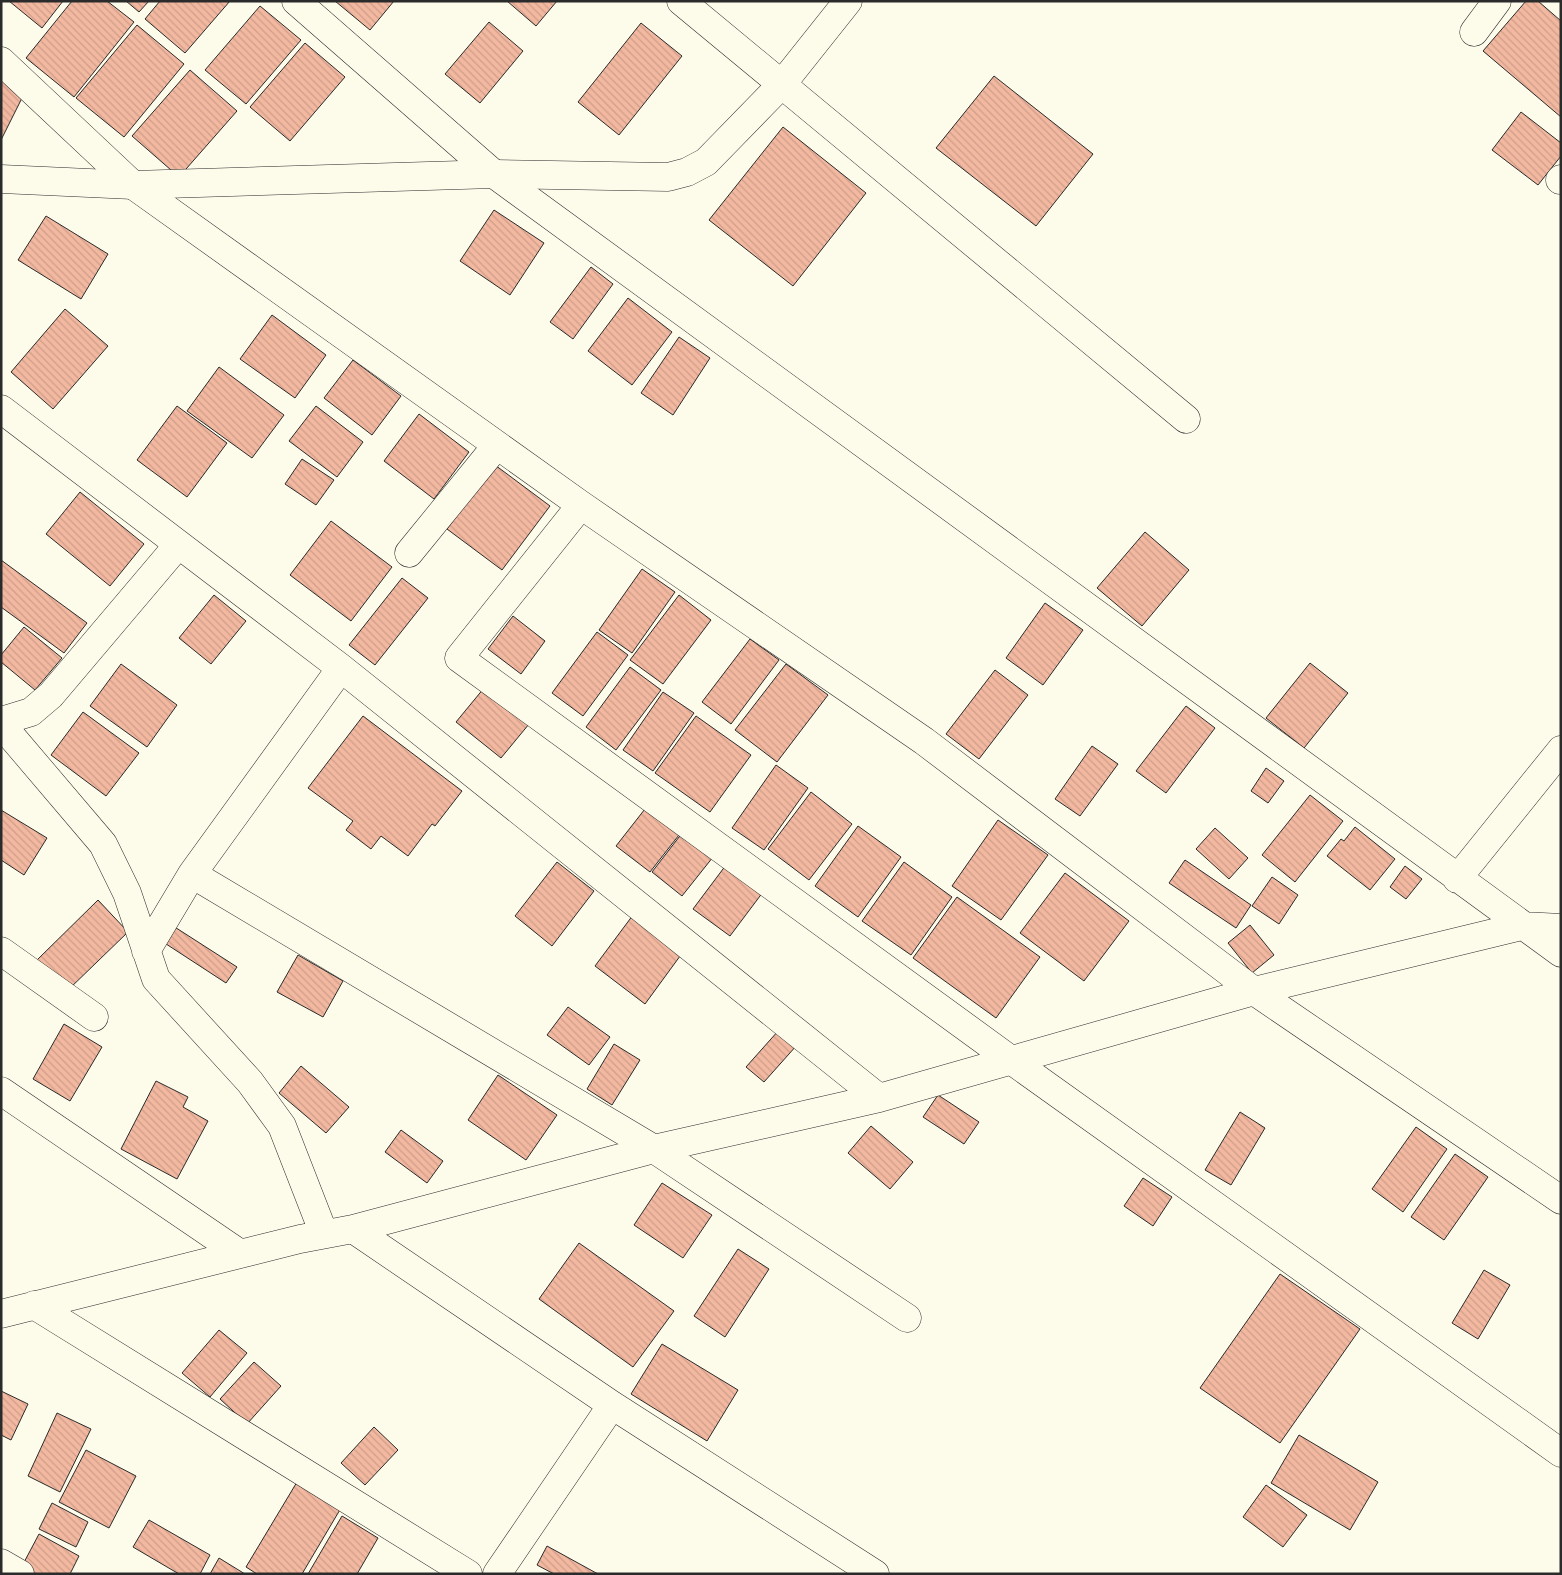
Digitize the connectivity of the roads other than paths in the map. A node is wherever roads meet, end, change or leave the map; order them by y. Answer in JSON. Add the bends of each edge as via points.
{"nodes":[{"id":1,"x":296,"y":1,"type":"edge"},
{"id":2,"x":681,"y":1,"type":"edge"},
{"id":3,"x":848,"y":1,"type":"edge"},
{"id":4,"x":1497,"y":1,"type":"edge"},
{"id":5,"x":1474,"y":32,"type":"dead end"},
{"id":6,"x":1,"y":61,"type":"edge"},
{"id":7,"x":782,"y":84,"type":"junction"},
{"id":8,"x":494,"y":174,"type":"junction"},
{"id":9,"x":1,"y":179,"type":"edge"},
{"id":10,"x":133,"y":185,"type":"junction"},
{"id":11,"x":1,"y":409,"type":"edge"},
{"id":12,"x":1186,"y":419,"type":"dead end"},
{"id":13,"x":497,"y":445,"type":"junction"},
{"id":14,"x":581,"y":505,"type":"junction"},
{"id":15,"x":178,"y":546,"type":"junction"},
{"id":16,"x":408,"y":553,"type":"dead end"},
{"id":17,"x":341,"y":668,"type":"junction"},
{"id":18,"x":1,"y":722,"type":"edge"},
{"id":19,"x":1561,"y":750,"type":"edge"},
{"id":20,"x":192,"y":874,"type":"junction"},
{"id":21,"x":1457,"y":879,"type":"junction"},
{"id":22,"x":1522,"y":926,"type":"junction"},
{"id":23,"x":1561,"y":928,"type":"edge"},
{"id":24,"x":146,"y":950,"type":"junction"},
{"id":25,"x":1,"y":951,"type":"edge"},
{"id":26,"x":1561,"y":953,"type":"edge"},
{"id":27,"x":1254,"y":992,"type":"junction"},
{"id":28,"x":94,"y":1017,"type":"dead end"},
{"id":29,"x":1012,"y":1060,"type":"junction"},
{"id":30,"x":1,"y":1091,"type":"edge"},
{"id":31,"x":879,"y":1098,"type":"junction"},
{"id":32,"x":654,"y":1150,"type":"junction"},
{"id":33,"x":1561,"y":1200,"type":"edge"},
{"id":34,"x":353,"y":1229,"type":"junction"},
{"id":35,"x":312,"y":1236,"type":"junction"},
{"id":36,"x":240,"y":1253,"type":"junction"},
{"id":37,"x":34,"y":1305,"type":"junction"},
{"id":38,"x":1,"y":1314,"type":"edge"},
{"id":39,"x":907,"y":1318,"type":"dead end"},
{"id":40,"x":612,"y":1405,"type":"junction"},
{"id":41,"x":1561,"y":1453,"type":"edge"},
{"id":42,"x":1,"y":1563,"type":"edge"},
{"id":43,"x":20,"y":1574,"type":"edge"},
{"id":44,"x":468,"y":1574,"type":"edge"},
{"id":45,"x":497,"y":1574,"type":"edge"},
{"id":46,"x":875,"y":1574,"type":"edge"}],
"edges":[{"from":1,"to":8,"type":"street"},
{"from":2,"to":7,"type":"street"},
{"from":3,"to":7,"type":"street"},
{"from":4,"to":5,"type":"street"},
{"from":6,"to":10,"type":"street"},
{"from":7,"to":8,"type":"street","via":[[706,162],[688,172],[668,177]]},
{"from":7,"to":12,"type":"street"},
{"from":8,"to":10,"type":"street"},
{"from":8,"to":21,"type":"street"},
{"from":9,"to":10,"type":"street"},
{"from":10,"to":13,"type":"street"},
{"from":11,"to":15,"type":"street"},
{"from":13,"to":14,"type":"street"},
{"from":13,"to":16,"type":"street"},
{"from":14,"to":27,"type":"street","via":[[924,742]]},
{"from":14,"to":29,"type":"street","via":[[459,658]]},
{"from":15,"to":17,"type":"street"},
{"from":15,"to":18,"type":"street","via":[[51,695],[31,712]]},
{"from":17,"to":20,"type":"street"},
{"from":17,"to":31,"type":"street"},
{"from":18,"to":24,"type":"street","via":[[103,844],[127,893]]},
{"from":19,"to":21,"type":"street"},
{"from":20,"to":24,"type":"street"},
{"from":20,"to":32,"type":"street"},
{"from":21,"to":22,"type":"street"},
{"from":22,"to":23,"type":"street"},
{"from":22,"to":26,"type":"street"},
{"from":22,"to":27,"type":"street"},
{"from":24,"to":35,"type":"street","via":[[156,979],[250,1082],[282,1126]]},
{"from":25,"to":28,"type":"street"},
{"from":27,"to":29,"type":"street"},
{"from":27,"to":33,"type":"street"},
{"from":29,"to":31,"type":"street"},
{"from":29,"to":41,"type":"street"},
{"from":30,"to":36,"type":"street"},
{"from":31,"to":32,"type":"street"},
{"from":32,"to":34,"type":"street"},
{"from":32,"to":39,"type":"street"},
{"from":34,"to":35,"type":"street"},
{"from":34,"to":40,"type":"street"},
{"from":35,"to":36,"type":"street"},
{"from":36,"to":37,"type":"street"},
{"from":37,"to":38,"type":"street"},
{"from":37,"to":44,"type":"street"},
{"from":40,"to":45,"type":"street"},
{"from":40,"to":46,"type":"street"},
{"from":42,"to":43,"type":"street"}]}
